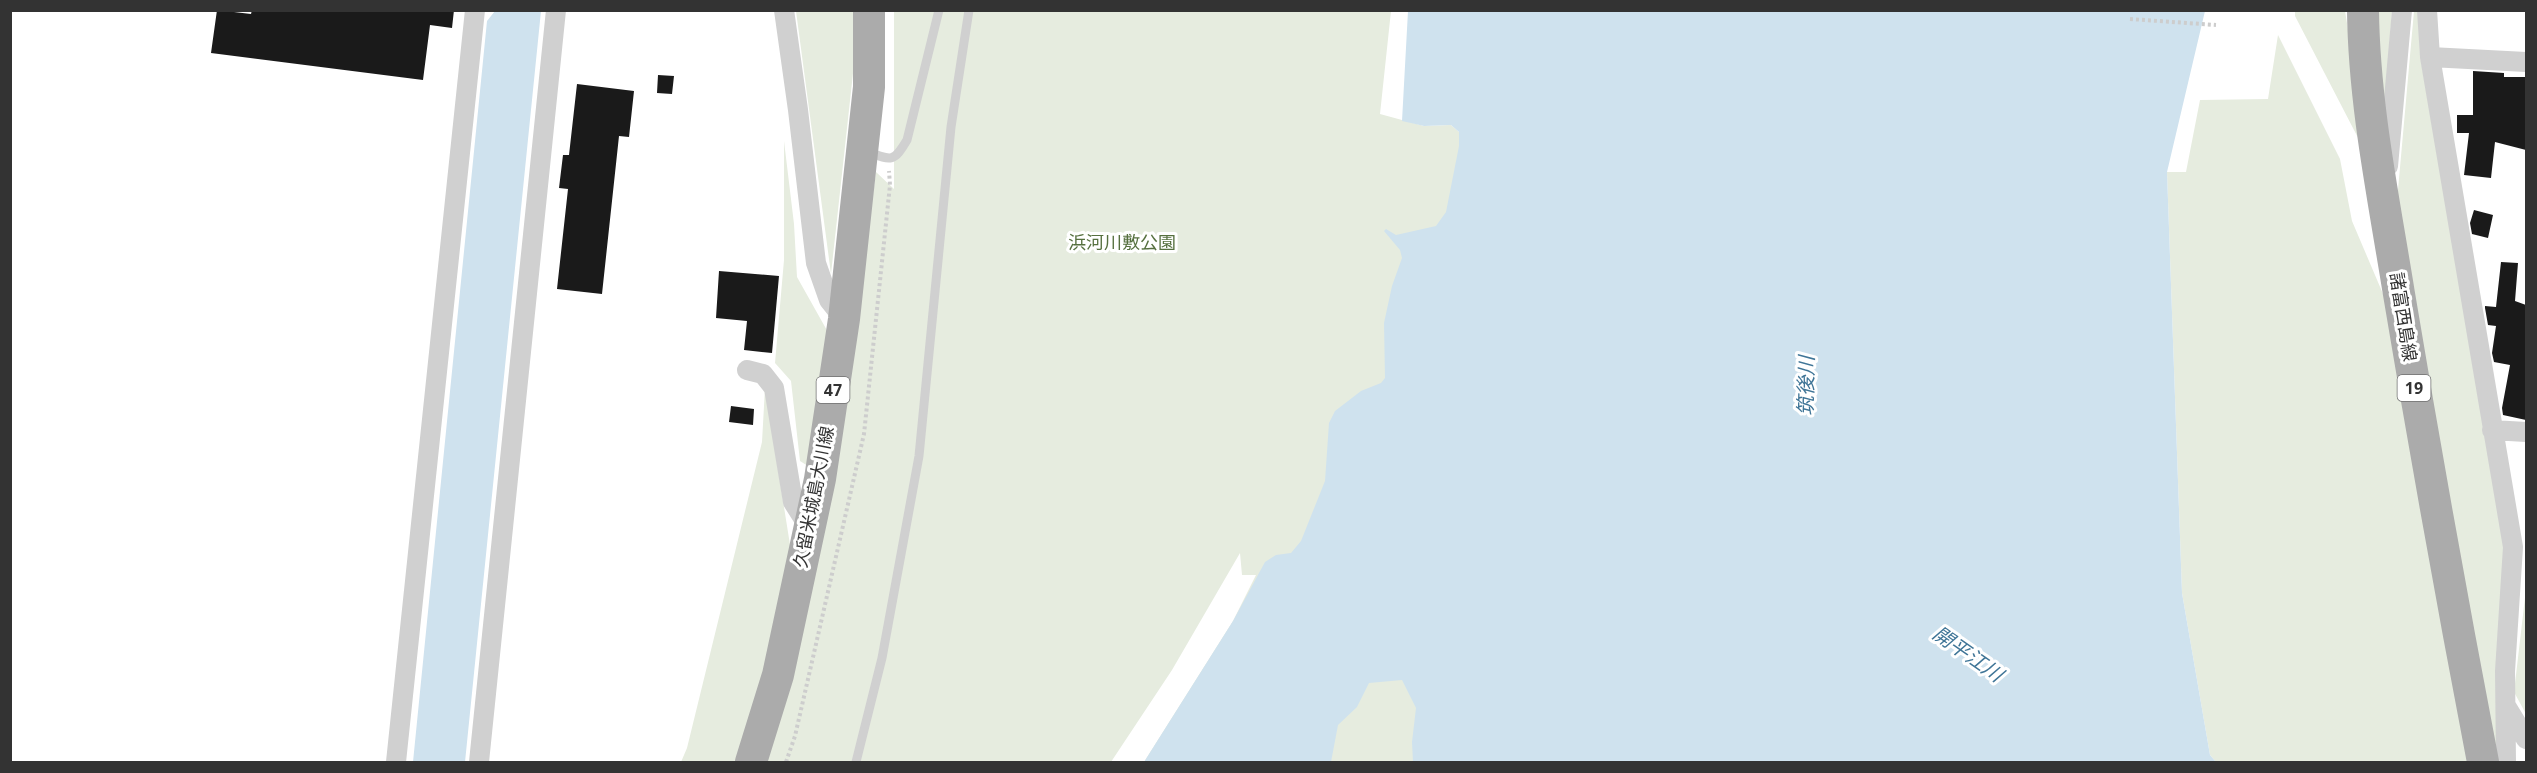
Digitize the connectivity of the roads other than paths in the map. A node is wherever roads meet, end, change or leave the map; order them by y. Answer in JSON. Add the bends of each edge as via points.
{"nodes":[{"id":1,"x":475,"y":10,"type":"edge"},
{"id":2,"x":556,"y":10,"type":"edge"},
{"id":3,"x":784,"y":10,"type":"edge"},
{"id":4,"x":869,"y":10,"type":"edge"},
{"id":5,"x":939,"y":10,"type":"edge"},
{"id":6,"x":969,"y":10,"type":"edge"},
{"id":7,"x":2363,"y":10,"type":"edge"},
{"id":8,"x":2402,"y":10,"type":"edge"},
{"id":9,"x":2427,"y":10,"type":"edge"},
{"id":10,"x":2430,"y":57,"type":"junction"},
{"id":11,"x":2526,"y":62,"type":"edge"},
{"id":12,"x":863,"y":150,"type":"junction"},
{"id":13,"x":2384,"y":202,"type":"junction"},
{"id":14,"x":844,"y":319,"type":"junction"},
{"id":15,"x":747,"y":370,"type":"dead end"},
{"id":16,"x":2492,"y":430,"type":"junction"},
{"id":17,"x":2526,"y":432,"type":"edge"},
{"id":18,"x":810,"y":529,"type":"junction"},
{"id":19,"x":2506,"y":706,"type":"junction"},
{"id":20,"x":2526,"y":740,"type":"edge"},
{"id":21,"x":396,"y":762,"type":"edge"},
{"id":22,"x":479,"y":762,"type":"edge"},
{"id":23,"x":751,"y":762,"type":"edge"},
{"id":24,"x":856,"y":762,"type":"edge"},
{"id":25,"x":2483,"y":762,"type":"edge"},
{"id":26,"x":2506,"y":762,"type":"edge"}],
"edges":[{"from":1,"to":21,"type":"street"},
{"from":2,"to":22,"type":"street"},
{"from":3,"to":14,"type":"street","via":[[816,263],[829,300]]},
{"from":4,"to":12,"type":"main road","name":"久留米城島大川線","number":"47","via":[[869,87]]},
{"from":5,"to":12,"type":"lane","via":[[907,140],[897,156],[888,159]]},
{"from":6,"to":24,"type":"lane","via":[[951,127],[919,456],[882,658]]},
{"from":7,"to":13,"type":"main road","name":"諸富西島線","number":"19","via":[[2364,58]]},
{"from":8,"to":13,"type":"street"},
{"from":9,"to":10,"type":"street"},
{"from":10,"to":11,"type":"street"},
{"from":10,"to":16,"type":"street"},
{"from":12,"to":14,"type":"main road","name":"久留米城島大川線","number":"47"},
{"from":13,"to":25,"type":"main road","name":"諸富西島線","number":"19","via":[[2434,507]]},
{"from":14,"to":18,"type":"main road","name":"久留米城島大川線","number":"47"},
{"from":15,"to":18,"type":"street","via":[[763,374],[774,388],[793,502]]},
{"from":16,"to":17,"type":"street"},
{"from":16,"to":19,"type":"street","via":[[2513,547]]},
{"from":18,"to":23,"type":"main road","name":"久留米城島大川線","number":"47","via":[[778,675]]},
{"from":19,"to":20,"type":"street"},
{"from":19,"to":26,"type":"street"}]}
